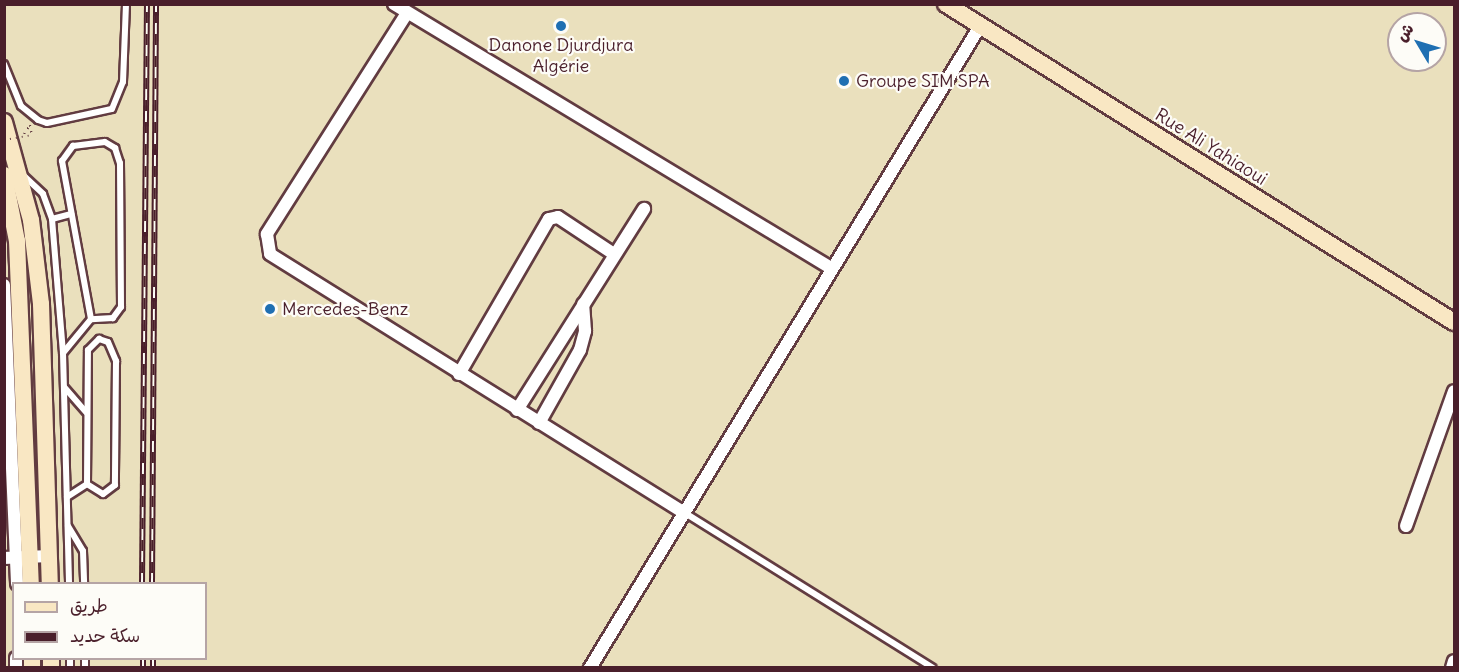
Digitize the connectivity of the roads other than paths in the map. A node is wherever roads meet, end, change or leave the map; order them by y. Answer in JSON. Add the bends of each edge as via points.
{"nodes":[{"id":1,"x":126,"y":4,"type":"edge"},
{"id":2,"x":394,"y":4,"type":"edge"},
{"id":3,"x":946,"y":4,"type":"edge"},
{"id":4,"x":407,"y":13,"type":"junction"},
{"id":5,"x":980,"y":26,"type":"junction"},
{"id":6,"x":4,"y":64,"type":"edge"},
{"id":7,"x":4,"y":122,"type":"edge"},
{"id":8,"x":12,"y":174,"type":"edge"},
{"id":9,"x":644,"y":209,"type":"dead end"},
{"id":10,"x":71,"y":214,"type":"junction"},
{"id":11,"x":52,"y":219,"type":"junction"},
{"id":12,"x":614,"y":254,"type":"junction"},
{"id":13,"x":831,"y":268,"type":"junction"},
{"id":14,"x":4,"y":285,"type":"edge"},
{"id":15,"x":583,"y":304,"type":"junction"},
{"id":16,"x":91,"y":319,"type":"junction"},
{"id":17,"x":1455,"y":322,"type":"edge"},
{"id":18,"x":12,"y":352,"type":"edge"},
{"id":19,"x":63,"y":353,"type":"junction"},
{"id":20,"x":459,"y":374,"type":"junction"},
{"id":21,"x":64,"y":388,"type":"junction"},
{"id":22,"x":1455,"y":391,"type":"edge"},
{"id":23,"x":517,"y":410,"type":"junction"},
{"id":24,"x":87,"y":413,"type":"junction"},
{"id":25,"x":539,"y":423,"type":"junction"},
{"id":26,"x":87,"y":484,"type":"junction"},
{"id":27,"x":67,"y":497,"type":"junction"},
{"id":28,"x":10,"y":510,"type":"edge"},
{"id":29,"x":685,"y":513,"type":"junction"},
{"id":30,"x":68,"y":526,"type":"junction"},
{"id":31,"x":1406,"y":526,"type":"dead end"},
{"id":32,"x":49,"y":556,"type":"junction"},
{"id":33,"x":24,"y":557,"type":"junction"},
{"id":34,"x":4,"y":558,"type":"edge"},
{"id":35,"x":18,"y":582,"type":"edge"},
{"id":36,"x":30,"y":582,"type":"edge"},
{"id":37,"x":50,"y":582,"type":"edge"},
{"id":38,"x":69,"y":582,"type":"edge"},
{"id":39,"x":84,"y":582,"type":"edge"},
{"id":40,"x":1455,"y":661,"type":"edge"},
{"id":41,"x":590,"y":668,"type":"edge"},
{"id":42,"x":933,"y":668,"type":"edge"},
{"id":43,"x":1452,"y":668,"type":"edge"}],
"edges":[{"from":1,"to":6,"type":"lane","via":[[123,82],[120,98],[107,111],[47,123],[38,120],[21,106]]},
{"from":2,"to":4,"type":"street"},
{"from":3,"to":5,"type":"main road","name":"Rue Ali Yahiaoui"},
{"from":4,"to":13,"type":"street"},
{"from":4,"to":20,"type":"street","via":[[267,234],[266,247],[282,264]]},
{"from":5,"to":13,"type":"street"},
{"from":5,"to":17,"type":"main road","name":"Rue Ali Yahiaoui"},
{"from":7,"to":8,"type":"main road"},
{"from":8,"to":11,"type":"lane","via":[[43,194]]},
{"from":8,"to":18,"type":"main road","via":[[16,241]]},
{"from":8,"to":32,"type":"main road","via":[[31,220],[41,304]]},
{"from":9,"to":12,"type":"street"},
{"from":10,"to":11,"type":"lane"},
{"from":10,"to":16,"type":"lane"},
{"from":10,"to":16,"type":"lane","via":[[62,168],[64,156],[73,146],[111,145],[120,163],[121,307],[113,318]]},
{"from":11,"to":19,"type":"lane"},
{"from":12,"to":15,"type":"street"},
{"from":12,"to":20,"type":"street","via":[[558,217],[549,219]]},
{"from":13,"to":29,"type":"street"},
{"from":14,"to":18,"type":"street"},
{"from":15,"to":23,"type":"street"},
{"from":15,"to":25,"type":"street","via":[[585,331],[580,350]]},
{"from":16,"to":19,"type":"lane"},
{"from":18,"to":28,"type":"street"},
{"from":18,"to":33,"type":"main road"},
{"from":19,"to":21,"type":"lane"},
{"from":20,"to":23,"type":"street"},
{"from":21,"to":24,"type":"lane"},
{"from":21,"to":27,"type":"lane"},
{"from":22,"to":31,"type":"street"},
{"from":23,"to":25,"type":"street"},
{"from":24,"to":26,"type":"lane"},
{"from":24,"to":26,"type":"lane","via":[[88,350],[99,339],[108,342],[116,361],[115,485],[103,494]]},
{"from":25,"to":29,"type":"street"},
{"from":26,"to":27,"type":"lane"},
{"from":27,"to":30,"type":"lane"},
{"from":28,"to":33,"type":"street"},
{"from":29,"to":41,"type":"street"},
{"from":29,"to":42,"type":"lane"},
{"from":30,"to":38,"type":"lane"},
{"from":30,"to":39,"type":"lane","via":[[83,551]]},
{"from":32,"to":33,"type":"street"},
{"from":32,"to":37,"type":"main road"},
{"from":33,"to":34,"type":"street"},
{"from":33,"to":35,"type":"street"},
{"from":33,"to":36,"type":"main road"},
{"from":40,"to":43,"type":"street"}]}
